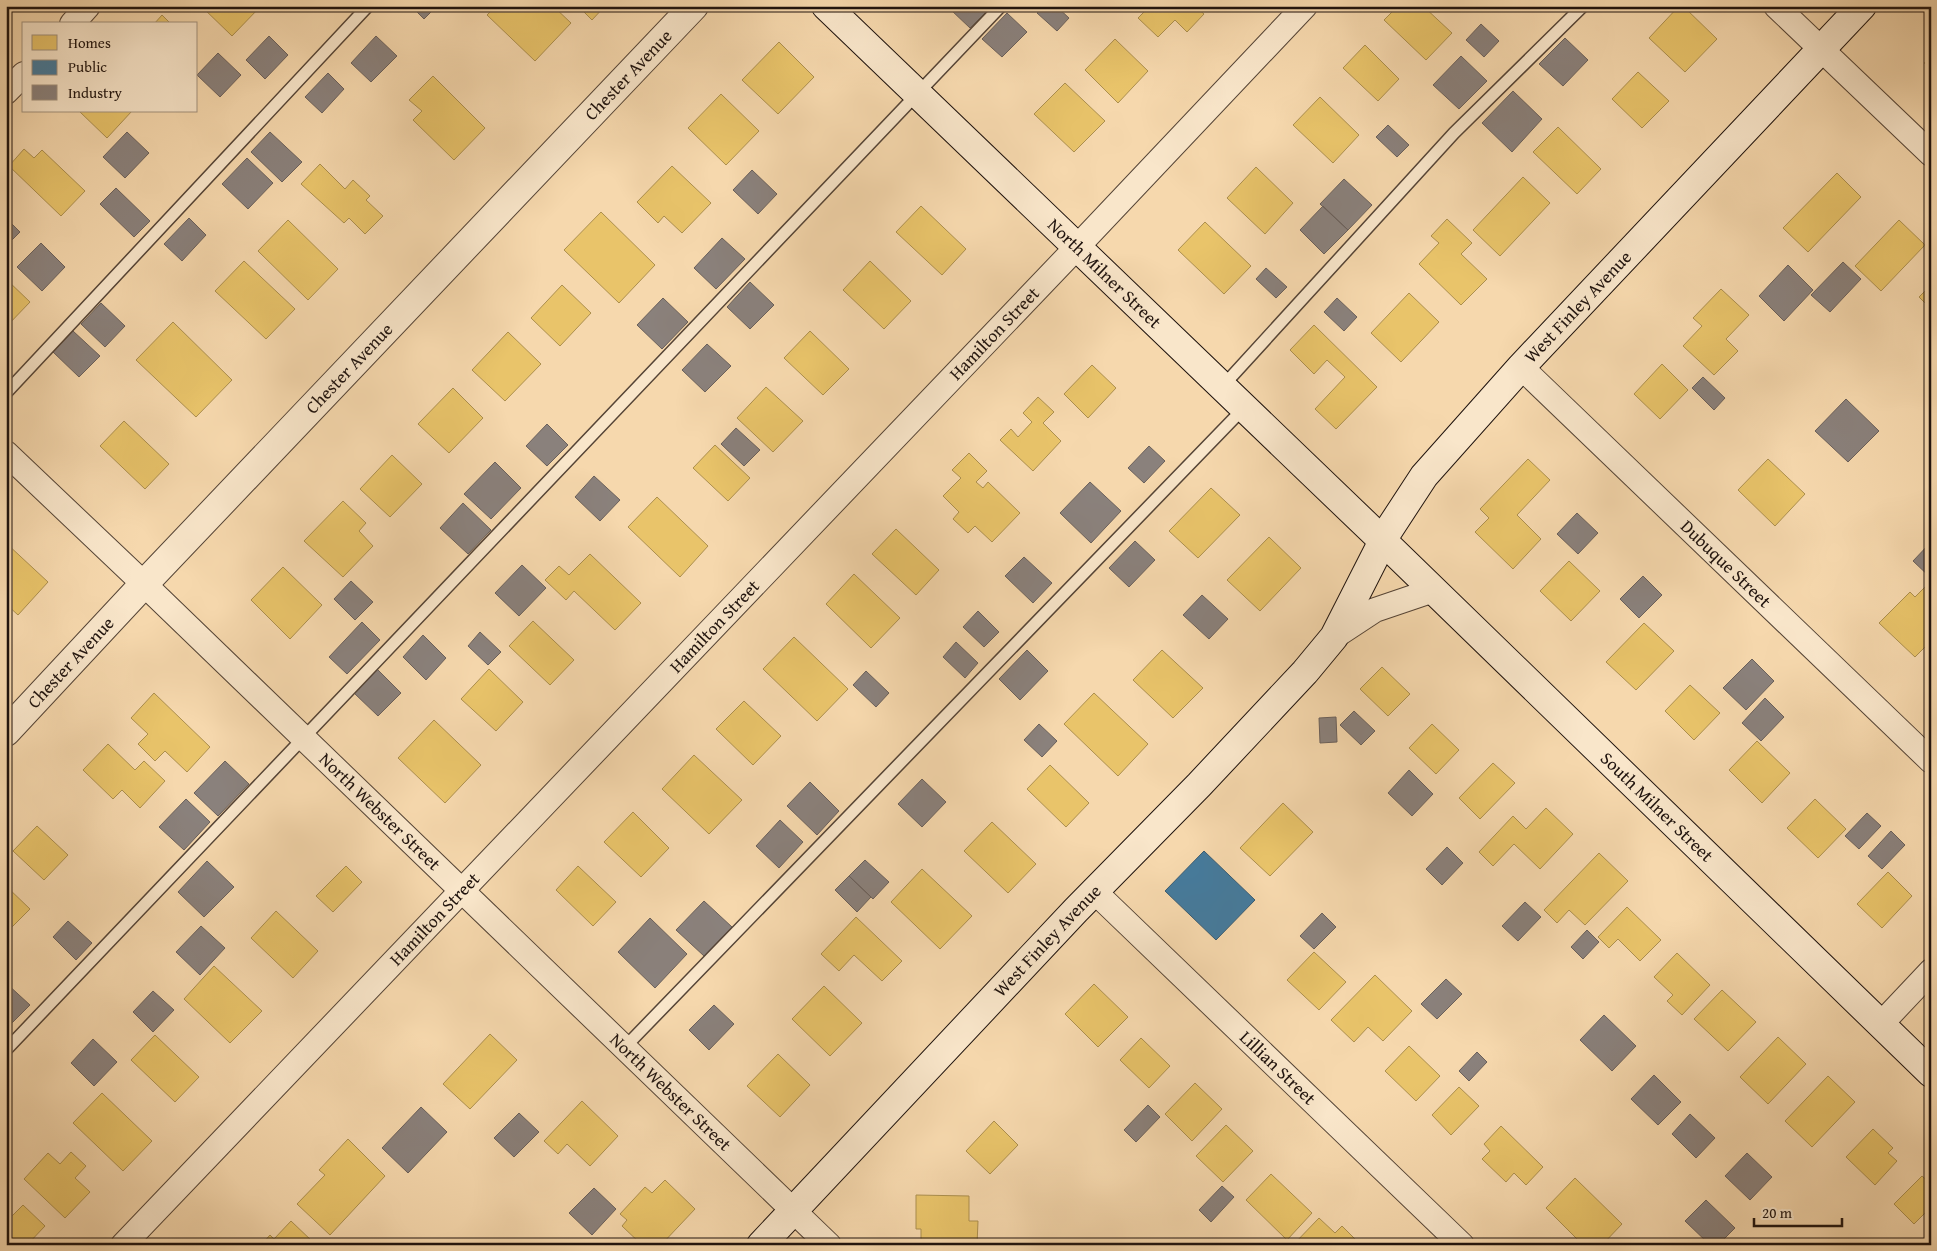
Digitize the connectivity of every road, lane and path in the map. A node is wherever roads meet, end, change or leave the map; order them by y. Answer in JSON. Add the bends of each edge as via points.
{"nodes":[{"id":1,"x":88,"y":6,"type":"edge"},
{"id":2,"x":368,"y":6,"type":"edge"},
{"id":3,"x":694,"y":6,"type":"edge"},
{"id":4,"x":826,"y":6,"type":"edge"},
{"id":5,"x":1001,"y":6,"type":"edge"},
{"id":6,"x":1305,"y":6,"type":"edge"},
{"id":7,"x":1583,"y":6,"type":"edge"},
{"id":8,"x":1776,"y":6,"type":"edge"},
{"id":9,"x":1862,"y":6,"type":"edge"},
{"id":10,"x":74,"y":22,"type":"edge"},
{"id":11,"x":1822,"y":49,"type":"junction"},
{"id":12,"x":22,"y":76,"type":"edge"},
{"id":13,"x":6,"y":92,"type":"edge"},
{"id":14,"x":918,"y":93,"type":"junction"},
{"id":15,"x":1931,"y":154,"type":"edge"},
{"id":16,"x":1078,"y":246,"type":"junction"},
{"id":17,"x":1521,"y":366,"type":"junction"},
{"id":18,"x":1222,"y":387,"type":"junction"},
{"id":19,"x":6,"y":393,"type":"edge"},
{"id":20,"x":1244,"y":408,"type":"junction"},
{"id":21,"x":6,"y":453,"type":"edge"},
{"id":22,"x":1383,"y":541,"type":"junction"},
{"id":23,"x":144,"y":584,"type":"junction"},
{"id":24,"x":1434,"y":590,"type":"junction"},
{"id":25,"x":1334,"y":637,"type":"junction"},
{"id":26,"x":6,"y":732,"type":"edge"},
{"id":27,"x":304,"y":738,"type":"junction"},
{"id":28,"x":1931,"y":761,"type":"edge"},
{"id":29,"x":462,"y":890,"type":"junction"},
{"id":30,"x":1094,"y":891,"type":"junction"},
{"id":31,"x":1931,"y":971,"type":"edge"},
{"id":32,"x":1881,"y":1024,"type":"junction"},
{"id":33,"x":624,"y":1047,"type":"junction"},
{"id":34,"x":6,"y":1050,"type":"edge"},
{"id":35,"x":1931,"y":1073,"type":"edge"},
{"id":36,"x":795,"y":1211,"type":"junction"},
{"id":37,"x":123,"y":1245,"type":"edge"},
{"id":38,"x":761,"y":1245,"type":"edge"},
{"id":39,"x":829,"y":1245,"type":"edge"},
{"id":40,"x":1462,"y":1245,"type":"edge"}],
"edges":[{"from":1,"to":10,"type":"street"},
{"from":2,"to":19,"type":"lane"},
{"from":3,"to":23,"type":"main road","name":"Chester Avenue"},
{"from":4,"to":14,"type":"main road","name":"North Milner Street"},
{"from":5,"to":14,"type":"lane"},
{"from":6,"to":16,"type":"street","name":"Hamilton Street"},
{"from":7,"to":18,"type":"lane","via":[[1454,133]]},
{"from":8,"to":11,"type":"street"},
{"from":9,"to":11,"type":"main road","name":"West Finley Avenue"},
{"from":11,"to":15,"type":"street"},
{"from":11,"to":17,"type":"main road","name":"West Finley Avenue"},
{"from":12,"to":13,"type":"street"},
{"from":14,"to":16,"type":"main road","name":"North Milner Street"},
{"from":14,"to":27,"type":"lane"},
{"from":16,"to":18,"type":"main road","name":"North Milner Street"},
{"from":16,"to":29,"type":"street","name":"Hamilton Street"},
{"from":17,"to":22,"type":"main road","name":"West Finley Avenue","via":[[1424,476]]},
{"from":17,"to":28,"type":"street","name":"Dubuque Street"},
{"from":18,"to":20,"type":"main road","name":"North Milner Street"},
{"from":20,"to":22,"type":"main road","name":"North Milner Street"},
{"from":20,"to":33,"type":"lane"},
{"from":21,"to":23,"type":"street","name":"North Webster Street"},
{"from":22,"to":24,"type":"main road","name":"South Milner Street"},
{"from":22,"to":25,"type":"main road","name":"West Finley Avenue"},
{"from":23,"to":26,"type":"main road","name":"Chester Avenue"},
{"from":23,"to":27,"type":"street","name":"North Webster Street"},
{"from":24,"to":25,"type":"street","name":"West Finley Avenue","via":[[1375,610]]},
{"from":24,"to":32,"type":"main road","name":"South Milner Street"},
{"from":25,"to":30,"type":"main road","name":"West Finley Avenue","via":[[1212,771]]},
{"from":27,"to":29,"type":"street","name":"North Webster Street"},
{"from":27,"to":34,"type":"lane"},
{"from":29,"to":33,"type":"street","name":"North Webster Street"},
{"from":29,"to":37,"type":"street","name":"Hamilton Street"},
{"from":30,"to":36,"type":"main road","name":"West Finley Avenue"},
{"from":30,"to":40,"type":"street","name":"Lillian Street"},
{"from":31,"to":32,"type":"street"},
{"from":32,"to":35,"type":"main road","name":"South Milner Street"},
{"from":33,"to":36,"type":"street","name":"North Webster Street"},
{"from":36,"to":38,"type":"main road","name":"West Finley Avenue"},
{"from":36,"to":39,"type":"street","name":"North Webster Street"}]}
